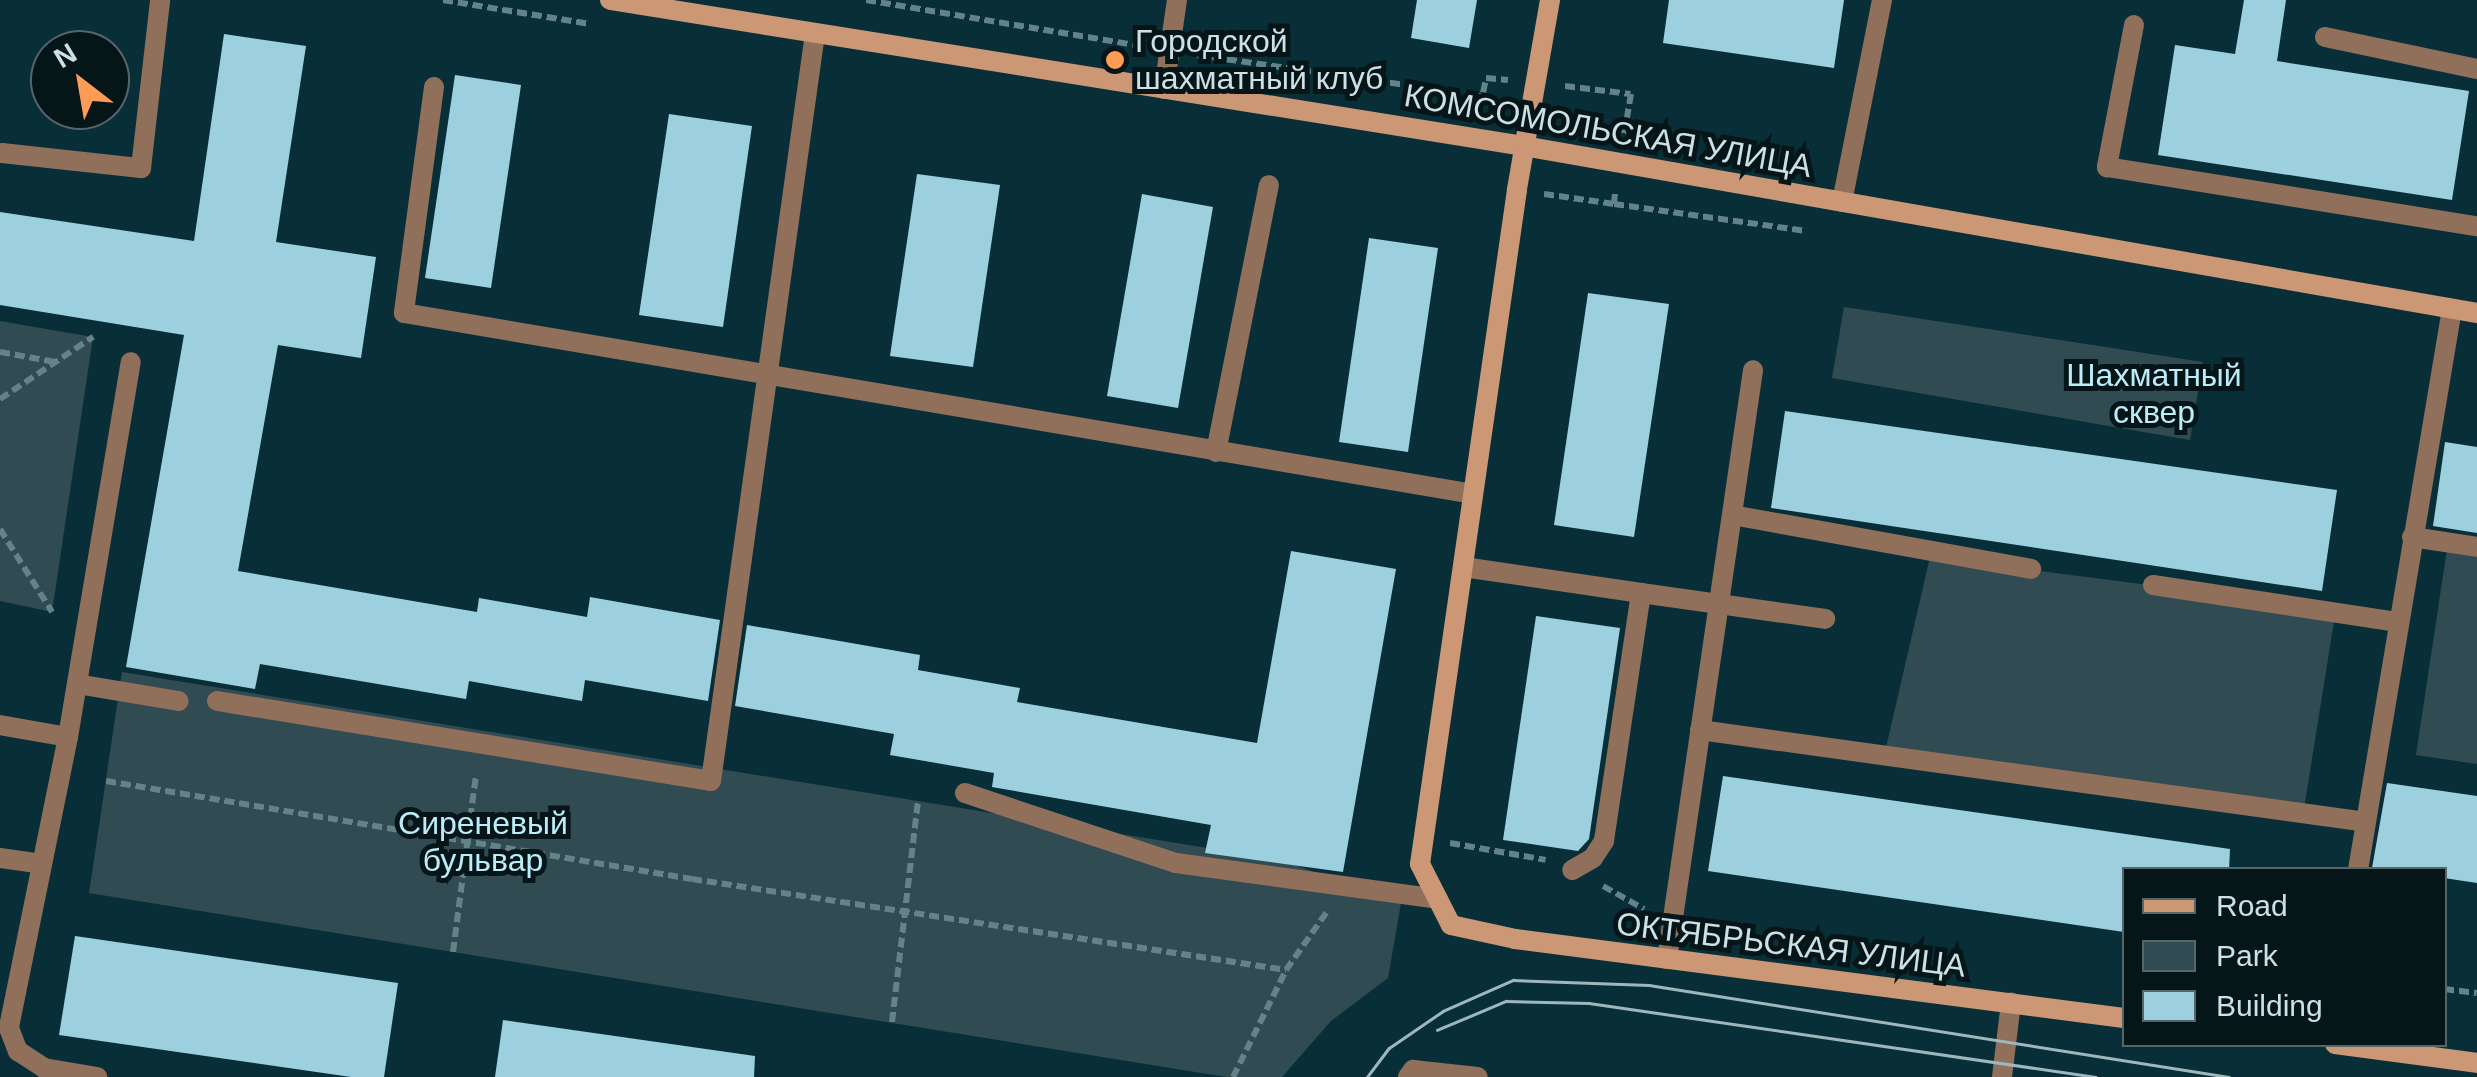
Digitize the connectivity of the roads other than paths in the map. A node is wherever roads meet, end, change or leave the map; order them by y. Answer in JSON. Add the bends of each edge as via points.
{"nodes":[{"id":1,"x":160,"y":0,"type":"edge"},
{"id":2,"x":610,"y":0,"type":"edge"},
{"id":3,"x":1177,"y":0,"type":"edge"},
{"id":4,"x":1550,"y":0,"type":"edge"},
{"id":5,"x":1882,"y":0,"type":"edge"},
{"id":6,"x":2134,"y":25,"type":"dead end"},
{"id":7,"x":816,"y":33,"type":"junction"},
{"id":8,"x":2325,"y":36,"type":"dead end"},
{"id":9,"x":2477,"y":70,"type":"edge"},
{"id":10,"x":434,"y":87,"type":"dead end"},
{"id":11,"x":1164,"y":89,"type":"junction"},
{"id":12,"x":1524,"y":146,"type":"junction"},
{"id":13,"x":2,"y":152,"type":"edge"},
{"id":14,"x":1269,"y":185,"type":"dead end"},
{"id":15,"x":1842,"y":202,"type":"junction"},
{"id":16,"x":2477,"y":226,"type":"edge"},
{"id":17,"x":2452,"y":309,"type":"junction"},
{"id":18,"x":2477,"y":313,"type":"edge"},
{"id":19,"x":131,"y":362,"type":"dead end"},
{"id":20,"x":1754,"y":370,"type":"dead end"},
{"id":21,"x":765,"y":377,"type":"junction"},
{"id":22,"x":1216,"y":452,"type":"junction"},
{"id":23,"x":1473,"y":494,"type":"junction"},
{"id":24,"x":1732,"y":515,"type":"junction"},
{"id":25,"x":2412,"y":538,"type":"junction"},
{"id":26,"x":2477,"y":547,"type":"edge"},
{"id":27,"x":1462,"y":567,"type":"junction"},
{"id":28,"x":2031,"y":569,"type":"dead end"},
{"id":29,"x":2154,"y":586,"type":"dead end"},
{"id":30,"x":1641,"y":593,"type":"junction"},
{"id":31,"x":1719,"y":604,"type":"junction"},
{"id":32,"x":1825,"y":619,"type":"dead end"},
{"id":33,"x":2398,"y":622,"type":"junction"},
{"id":34,"x":77,"y":684,"type":"junction"},
{"id":35,"x":179,"y":701,"type":"dead end"},
{"id":36,"x":217,"y":701,"type":"dead end"},
{"id":37,"x":0,"y":724,"type":"edge"},
{"id":38,"x":1700,"y":730,"type":"junction"},
{"id":39,"x":68,"y":737,"type":"junction"},
{"id":40,"x":965,"y":793,"type":"dead end"},
{"id":41,"x":2366,"y":822,"type":"junction"},
{"id":42,"x":0,"y":858,"type":"edge"},
{"id":43,"x":42,"y":864,"type":"junction"},
{"id":44,"x":2358,"y":867,"type":"edge"},
{"id":45,"x":1572,"y":870,"type":"road end"},
{"id":46,"x":1438,"y":898,"type":"junction"},
{"id":47,"x":1667,"y":959,"type":"junction"},
{"id":48,"x":2011,"y":1003,"type":"junction"},
{"id":49,"x":2122,"y":1018,"type":"edge"},
{"id":50,"x":2357,"y":1047,"type":"edge"},
{"id":51,"x":2477,"y":1063,"type":"edge"},
{"id":52,"x":97,"y":1077,"type":"edge"},
{"id":53,"x":1408,"y":1077,"type":"edge"},
{"id":54,"x":1478,"y":1077,"type":"edge"},
{"id":55,"x":2002,"y":1077,"type":"edge"}],
"edges":[{"from":1,"to":13,"type":"street","via":[[141,168]]},
{"from":2,"to":7,"type":"street","name":"КОМСОМОЛЬСКАЯ УЛИЦА"},
{"from":3,"to":11,"type":"street"},
{"from":4,"to":12,"type":"street"},
{"from":5,"to":15,"type":"street"},
{"from":6,"to":16,"type":"street","via":[[2108,167]]},
{"from":7,"to":11,"type":"street","name":"КОМСОМОЛЬСКАЯ УЛИЦА"},
{"from":7,"to":21,"type":"street"},
{"from":8,"to":9,"type":"street"},
{"from":10,"to":21,"type":"street","via":[[404,313]]},
{"from":11,"to":12,"type":"street","name":"КОМСОМОЛЬСКАЯ УЛИЦА"},
{"from":12,"to":15,"type":"street","name":"КОМСОМОЛЬСКАЯ УЛИЦА"},
{"from":12,"to":23,"type":"street"},
{"from":14,"to":22,"type":"street"},
{"from":15,"to":17,"type":"street","name":"КОМСОМОЛЬСКАЯ УЛИЦА"},
{"from":17,"to":18,"type":"street","name":"КОМСОМОЛЬСКАЯ УЛИЦА"},
{"from":17,"to":25,"type":"street"},
{"from":19,"to":34,"type":"street"},
{"from":20,"to":24,"type":"street"},
{"from":21,"to":22,"type":"street"},
{"from":21,"to":36,"type":"street","via":[[711,780]]},
{"from":22,"to":23,"type":"street"},
{"from":23,"to":27,"type":"street"},
{"from":24,"to":28,"type":"street"},
{"from":24,"to":31,"type":"street"},
{"from":25,"to":26,"type":"street"},
{"from":25,"to":33,"type":"street"},
{"from":27,"to":30,"type":"street"},
{"from":27,"to":46,"type":"street","via":[[1420,864]]},
{"from":29,"to":33,"type":"street"},
{"from":30,"to":31,"type":"street"},
{"from":30,"to":45,"type":"street","via":[[1604,841],[1593,858]]},
{"from":31,"to":32,"type":"street"},
{"from":31,"to":38,"type":"street"},
{"from":33,"to":41,"type":"street"},
{"from":34,"to":35,"type":"street"},
{"from":34,"to":39,"type":"street"},
{"from":37,"to":39,"type":"street"},
{"from":38,"to":41,"type":"street"},
{"from":38,"to":47,"type":"street"},
{"from":39,"to":43,"type":"street"},
{"from":40,"to":46,"type":"street","via":[[1176,863]]},
{"from":41,"to":44,"type":"street"},
{"from":42,"to":43,"type":"street"},
{"from":43,"to":52,"type":"street","via":[[9,1028],[18,1051],[44,1068]]},
{"from":46,"to":47,"type":"street","name":"ОКТЯБРЬСКАЯ УЛИЦА","via":[[1452,925]]},
{"from":47,"to":48,"type":"street","name":"ОКТЯБРЬСКАЯ УЛИЦА"},
{"from":48,"to":49,"type":"street","name":"ОКТЯБРЬСКАЯ УЛИЦА"},
{"from":48,"to":55,"type":"street"},
{"from":50,"to":51,"type":"street"},
{"from":53,"to":54,"type":"street","via":[[1413,1070]]}]}
